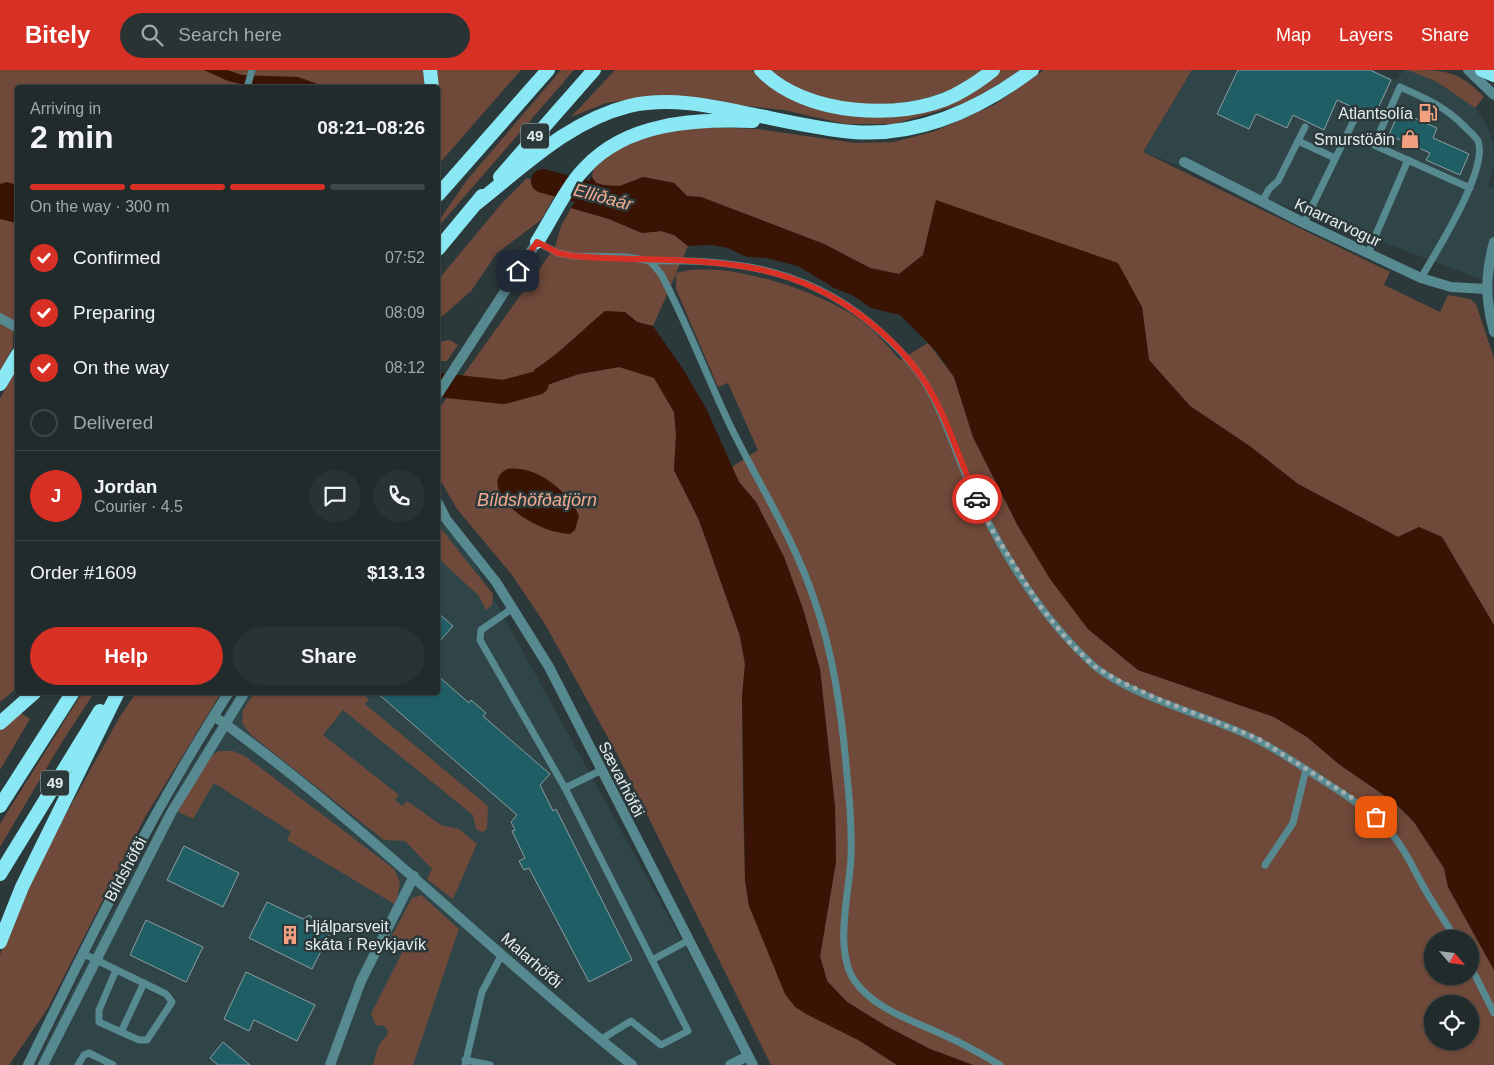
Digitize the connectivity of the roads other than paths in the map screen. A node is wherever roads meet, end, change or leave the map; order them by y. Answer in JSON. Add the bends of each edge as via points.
{"nodes":[{"id":1,"x":252,"y":70,"type":"edge"},
{"id":2,"x":430,"y":70,"type":"edge"},
{"id":3,"x":548,"y":70,"type":"edge"},
{"id":4,"x":594,"y":70,"type":"edge"},
{"id":5,"x":761,"y":70,"type":"edge"},
{"id":6,"x":992,"y":70,"type":"edge"},
{"id":7,"x":1032,"y":70,"type":"edge"},
{"id":8,"x":1468,"y":70,"type":"edge"},
{"id":9,"x":1482,"y":70,"type":"edge"},
{"id":10,"x":1494,"y":75,"type":"edge"},
{"id":11,"x":247,"y":85,"type":"edge"},
{"id":12,"x":432,"y":85,"type":"edge"},
{"id":13,"x":1494,"y":95,"type":"edge"},
{"id":14,"x":1355,"y":118,"type":"dead end"},
{"id":15,"x":794,"y":123,"type":"junction"},
{"id":16,"x":1305,"y":127,"type":"dead end"},
{"id":17,"x":1298,"y":141,"type":"junction"},
{"id":18,"x":1335,"y":158,"type":"junction"},
{"id":19,"x":1408,"y":160,"type":"junction"},
{"id":20,"x":1184,"y":162,"type":"dead end"},
{"id":21,"x":1470,"y":188,"type":"junction"},
{"id":22,"x":440,"y":193,"type":"edge"},
{"id":23,"x":1262,"y":202,"type":"junction"},
{"id":24,"x":477,"y":203,"type":"junction"},
{"id":25,"x":1304,"y":223,"type":"junction"},
{"id":26,"x":537,"y":242,"type":"junction"},
{"id":27,"x":1494,"y":242,"type":"edge"},
{"id":28,"x":440,"y":247,"type":"edge"},
{"id":29,"x":1368,"y":253,"type":"junction"},
{"id":30,"x":650,"y":261,"type":"junction"},
{"id":31,"x":1421,"y":278,"type":"junction"},
{"id":32,"x":1486,"y":289,"type":"junction"},
{"id":33,"x":0,"y":318,"type":"edge"},
{"id":34,"x":15,"y":326,"type":"edge"},
{"id":35,"x":1494,"y":332,"type":"edge"},
{"id":36,"x":15,"y":359,"type":"edge"},
{"id":37,"x":0,"y":384,"type":"edge"},
{"id":38,"x":440,"y":391,"type":"edge"},
{"id":39,"x":442,"y":516,"type":"edge"},
{"id":40,"x":513,"y":608,"type":"junction"},
{"id":41,"x":32,"y":695,"type":"edge"},
{"id":42,"x":70,"y":695,"type":"edge"},
{"id":43,"x":110,"y":695,"type":"edge"},
{"id":44,"x":117,"y":695,"type":"edge"},
{"id":45,"x":227,"y":695,"type":"edge"},
{"id":46,"x":243,"y":695,"type":"edge"},
{"id":47,"x":214,"y":716,"type":"junction"},
{"id":48,"x":0,"y":723,"type":"edge"},
{"id":49,"x":225,"y":724,"type":"junction"},
{"id":50,"x":1306,"y":770,"type":"junction"},
{"id":51,"x":600,"y":771,"type":"junction"},
{"id":52,"x":565,"y":788,"type":"junction"},
{"id":53,"x":0,"y":806,"type":"edge"},
{"id":54,"x":1266,"y":865,"type":"dead end"},
{"id":55,"x":0,"y":874,"type":"edge"},
{"id":56,"x":414,"y":876,"type":"junction"},
{"id":57,"x":1451,"y":930,"type":"edge"},
{"id":58,"x":689,"y":940,"type":"junction"},
{"id":59,"x":0,"y":942,"type":"edge"},
{"id":60,"x":82,"y":954,"type":"junction"},
{"id":61,"x":502,"y":954,"type":"junction"},
{"id":62,"x":95,"y":960,"type":"junction"},
{"id":63,"x":652,"y":960,"type":"junction"},
{"id":64,"x":116,"y":970,"type":"junction"},
{"id":65,"x":144,"y":983,"type":"junction"},
{"id":66,"x":1479,"y":983,"type":"edge"},
{"id":67,"x":1494,"y":1013,"type":"edge"},
{"id":68,"x":121,"y":1032,"type":"junction"},
{"id":69,"x":600,"y":1040,"type":"junction"},
{"id":70,"x":750,"y":1061,"type":"edge"},
{"id":71,"x":465,"y":1062,"type":"edge"},
{"id":72,"x":28,"y":1065,"type":"edge"},
{"id":73,"x":42,"y":1065,"type":"edge"},
{"id":74,"x":78,"y":1065,"type":"edge"},
{"id":75,"x":112,"y":1065,"type":"edge"},
{"id":76,"x":330,"y":1065,"type":"edge"},
{"id":77,"x":490,"y":1065,"type":"edge"},
{"id":78,"x":632,"y":1065,"type":"edge"},
{"id":79,"x":730,"y":1065,"type":"edge"},
{"id":80,"x":1000,"y":1065,"type":"edge"}],
"edges":[{"from":1,"to":11,"type":"lane"},
{"from":2,"to":12,"type":"highway"},
{"from":3,"to":22,"type":"highway","number":"49"},
{"from":4,"to":24,"type":"highway","number":"49"},
{"from":5,"to":6,"type":"highway","via":[[784,88],[805,98],[852,109],[875,110],[901,109],[954,96]]},
{"from":7,"to":15,"type":"highway","via":[[966,111],[916,127],[891,132],[855,132]]},
{"from":8,"to":13,"type":"street"},
{"from":9,"to":10,"type":"highway"},
{"from":14,"to":18,"type":"lane"},
{"from":15,"to":24,"type":"highway","via":[[698,103],[657,102],[631,106],[608,112],[566,133]]},
{"from":15,"to":26,"type":"highway","via":[[730,120],[657,127],[629,136],[612,145],[583,169]]},
{"from":16,"to":17,"type":"lane"},
{"from":17,"to":18,"type":"lane"},
{"from":17,"to":23,"type":"lane","via":[[1278,182],[1269,189]]},
{"from":18,"to":25,"type":"lane"},
{"from":19,"to":21,"type":"lane"},
{"from":19,"to":21,"type":"lane","via":[[1374,145],[1400,87],[1450,112],[1477,139],[1480,148]]},
{"from":19,"to":29,"type":"lane"},
{"from":20,"to":23,"type":"street","name":"Knarrarvogur"},
{"from":21,"to":31,"type":"lane"},
{"from":23,"to":25,"type":"street","name":"Knarrarvogur"},
{"from":24,"to":28,"type":"highway","number":"49"},
{"from":25,"to":29,"type":"street","name":"Knarrarvogur"},
{"from":26,"to":30,"type":"lane","via":[[558,253],[574,256]]},
{"from":26,"to":38,"type":"street"},
{"from":27,"to":32,"type":"street"},
{"from":29,"to":31,"type":"street","name":"Knarrarvogur"},
{"from":30,"to":50,"type":"lane","via":[[723,263],[796,278],[828,292],[874,326],[899,349],[922,378],[936,402],[991,528],[1040,606],[1071,644],[1094,666],[1117,680],[1257,738]]},
{"from":30,"to":80,"type":"lane","via":[[666,284],[741,449],[792,547],[824,627],[843,727],[851,813],[844,943],[846,965],[855,981],[872,999]]},
{"from":31,"to":32,"type":"street","name":"Knarrarvogur","via":[[1451,287]]},
{"from":32,"to":35,"type":"street"},
{"from":33,"to":34,"type":"street"},
{"from":36,"to":37,"type":"highway"},
{"from":39,"to":40,"type":"street","name":"Sævarhöfði","via":[[481,560]]},
{"from":40,"to":51,"type":"street","name":"Sævarhöfði","via":[[549,667]]},
{"from":40,"to":52,"type":"lane","via":[[481,630],[480,640]]},
{"from":41,"to":48,"type":"highway"},
{"from":42,"to":53,"type":"highway","number":"49"},
{"from":43,"to":55,"type":"highway","number":"49"},
{"from":44,"to":59,"type":"highway","via":[[22,887]]},
{"from":45,"to":47,"type":"street","name":"Bíldshöfði"},
{"from":46,"to":49,"type":"street","name":"Bíldshöfði"},
{"from":47,"to":49,"type":"street","name":"Malarhöfði"},
{"from":47,"to":60,"type":"street","name":"Bíldshöfði","via":[[160,806]]},
{"from":49,"to":56,"type":"street","name":"Malarhöfði"},
{"from":49,"to":62,"type":"street","name":"Bíldshöfði","via":[[171,813]]},
{"from":50,"to":54,"type":"lane","via":[[1293,823]]},
{"from":50,"to":57,"type":"lane","via":[[1354,799],[1395,838]]},
{"from":51,"to":52,"type":"lane"},
{"from":51,"to":58,"type":"street","name":"Sævarhöfði"},
{"from":52,"to":63,"type":"lane"},
{"from":56,"to":61,"type":"street","name":"Malarhöfði"},
{"from":56,"to":76,"type":"street","via":[[360,981]]},
{"from":58,"to":63,"type":"lane"},
{"from":58,"to":70,"type":"street","name":"Sævarhöfði"},
{"from":60,"to":62,"type":"lane"},
{"from":60,"to":72,"type":"street","name":"Bíldshöfði"},
{"from":61,"to":69,"type":"street","name":"Malarhöfði"},
{"from":61,"to":71,"type":"lane","via":[[482,992]]},
{"from":62,"to":64,"type":"lane"},
{"from":62,"to":73,"type":"street","name":"Bíldshöfði"},
{"from":63,"to":69,"type":"lane","via":[[688,1031],[661,1045],[630,1021]]},
{"from":64,"to":65,"type":"lane"},
{"from":64,"to":68,"type":"lane","via":[[98,1010],[99,1022]]},
{"from":65,"to":68,"type":"lane"},
{"from":65,"to":68,"type":"lane","via":[[166,994],[172,1002],[147,1040]]},
{"from":66,"to":67,"type":"lane"},
{"from":69,"to":78,"type":"street","name":"Malarhöfði"},
{"from":70,"to":79,"type":"street"},
{"from":71,"to":77,"type":"lane"},
{"from":74,"to":75,"type":"lane","via":[[89,1053]]}]}
